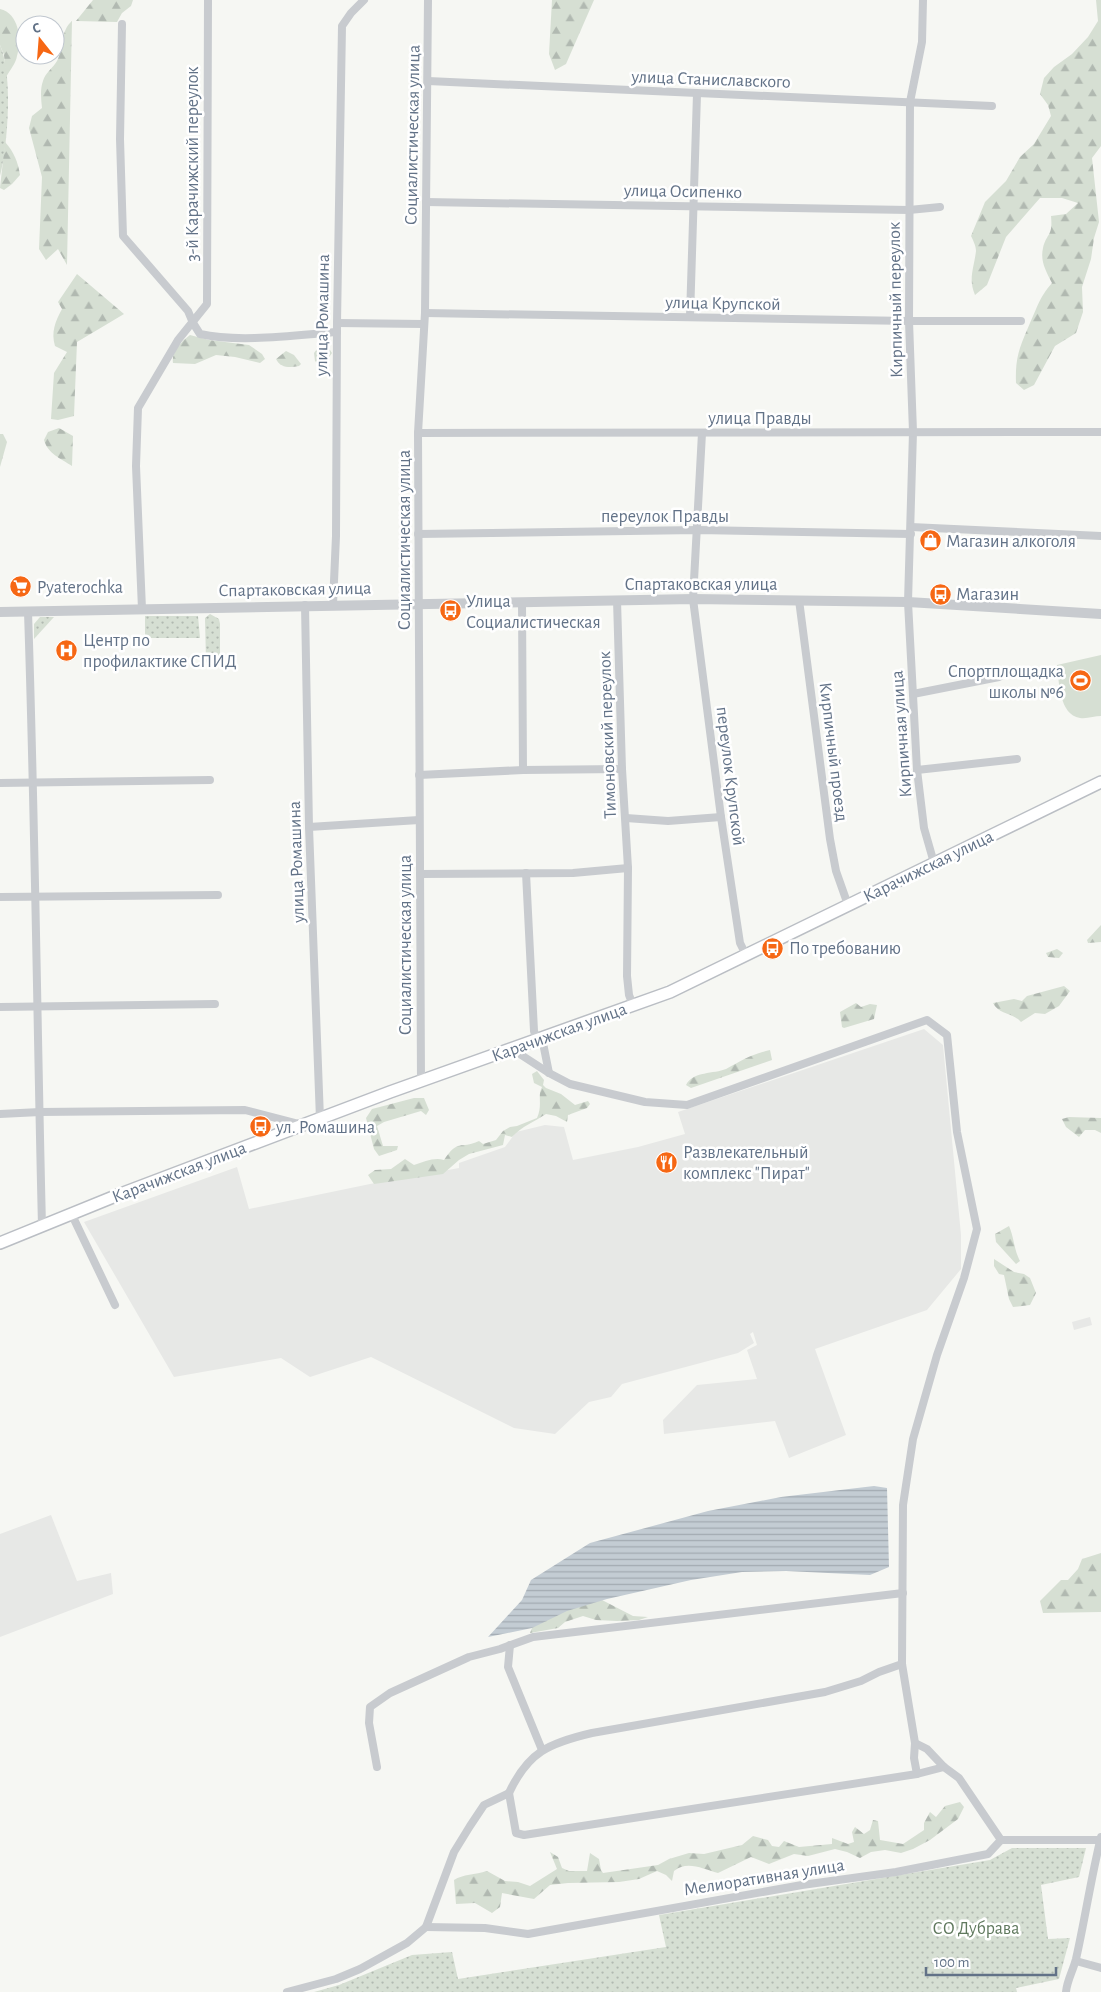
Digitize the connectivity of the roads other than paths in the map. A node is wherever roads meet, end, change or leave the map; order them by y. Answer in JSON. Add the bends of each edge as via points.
{"nodes":[{"id":1,"x":208,"y":0,"type":"edge"},
{"id":2,"x":364,"y":0,"type":"edge"},
{"id":3,"x":428,"y":0,"type":"edge"},
{"id":4,"x":923,"y":0,"type":"edge"},
{"id":5,"x":122,"y":24,"type":"dead end"},
{"id":6,"x":428,"y":81,"type":"junction"},
{"id":7,"x":697,"y":94,"type":"junction"},
{"id":8,"x":910,"y":102,"type":"junction"},
{"id":9,"x":992,"y":106,"type":"dead end"},
{"id":10,"x":426,"y":202,"type":"junction"},
{"id":11,"x":694,"y":206,"type":"junction"},
{"id":12,"x":940,"y":207,"type":"dead end"},
{"id":13,"x":909,"y":210,"type":"junction"},
{"id":14,"x":425,"y":314,"type":"junction"},
{"id":15,"x":690,"y":317,"type":"junction"},
{"id":16,"x":909,"y":321,"type":"junction"},
{"id":17,"x":1021,"y":321,"type":"dead end"},
{"id":18,"x":192,"y":323,"type":"junction"},
{"id":19,"x":337,"y":323,"type":"junction"},
{"id":20,"x":423,"y":324,"type":"junction"},
{"id":21,"x":337,"y":332,"type":"junction"},
{"id":22,"x":913,"y":432,"type":"junction"},
{"id":23,"x":1101,"y":432,"type":"edge"},
{"id":24,"x":418,"y":433,"type":"junction"},
{"id":25,"x":702,"y":433,"type":"junction"},
{"id":26,"x":698,"y":530,"type":"junction"},
{"id":27,"x":911,"y":530,"type":"junction"},
{"id":28,"x":418,"y":534,"type":"junction"},
{"id":29,"x":1101,"y":536,"type":"edge"},
{"id":30,"x":693,"y":598,"type":"junction"},
{"id":31,"x":617,"y":600,"type":"junction"},
{"id":32,"x":799,"y":600,"type":"junction"},
{"id":33,"x":522,"y":602,"type":"junction"},
{"id":34,"x":908,"y":602,"type":"junction"},
{"id":35,"x":419,"y":603,"type":"junction"},
{"id":36,"x":333,"y":604,"type":"junction"},
{"id":37,"x":305,"y":605,"type":"junction"},
{"id":38,"x":142,"y":609,"type":"junction"},
{"id":39,"x":0,"y":612,"type":"edge"},
{"id":40,"x":28,"y":612,"type":"junction"},
{"id":41,"x":1101,"y":614,"type":"edge"},
{"id":42,"x":999,"y":677,"type":"dead end"},
{"id":43,"x":913,"y":694,"type":"junction"},
{"id":44,"x":1016,"y":759,"type":"dead end"},
{"id":45,"x":523,"y":770,"type":"junction"},
{"id":46,"x":622,"y":770,"type":"junction"},
{"id":47,"x":917,"y":770,"type":"junction"},
{"id":48,"x":419,"y":775,"type":"junction"},
{"id":49,"x":210,"y":780,"type":"dead end"},
{"id":50,"x":34,"y":782,"type":"junction"},
{"id":51,"x":1101,"y":782,"type":"edge"},
{"id":52,"x":0,"y":783,"type":"edge"},
{"id":53,"x":721,"y":817,"type":"junction"},
{"id":54,"x":626,"y":818,"type":"junction"},
{"id":55,"x":419,"y":820,"type":"junction"},
{"id":56,"x":309,"y":826,"type":"junction"},
{"id":57,"x":934,"y":863,"type":"junction"},
{"id":58,"x":628,"y":868,"type":"junction"},
{"id":59,"x":526,"y":873,"type":"junction"},
{"id":60,"x":420,"y":874,"type":"junction"},
{"id":61,"x":218,"y":895,"type":"dead end"},
{"id":62,"x":0,"y":896,"type":"edge"},
{"id":63,"x":36,"y":896,"type":"junction"},
{"id":64,"x":848,"y":905,"type":"junction"},
{"id":65,"x":746,"y":955,"type":"junction"},
{"id":66,"x":215,"y":1004,"type":"dead end"},
{"id":67,"x":633,"y":1005,"type":"junction"},
{"id":68,"x":38,"y":1006,"type":"junction"},
{"id":69,"x":0,"y":1007,"type":"edge"},
{"id":70,"x":539,"y":1040,"type":"junction"},
{"id":71,"x":512,"y":1049,"type":"junction"},
{"id":72,"x":549,"y":1074,"type":"junction"},
{"id":73,"x":421,"y":1081,"type":"junction"},
{"id":74,"x":40,"y":1112,"type":"junction"},
{"id":75,"x":0,"y":1114,"type":"edge"},
{"id":76,"x":320,"y":1119,"type":"junction"},
{"id":77,"x":303,"y":1125,"type":"junction"},
{"id":78,"x":72,"y":1215,"type":"junction"},
{"id":79,"x":42,"y":1226,"type":"junction"},
{"id":80,"x":0,"y":1243,"type":"edge"},
{"id":81,"x":115,"y":1305,"type":"dead end"},
{"id":82,"x":903,"y":1593,"type":"junction"},
{"id":83,"x":510,"y":1645,"type":"junction"},
{"id":84,"x":902,"y":1664,"type":"junction"},
{"id":85,"x":915,"y":1743,"type":"junction"},
{"id":86,"x":542,"y":1750,"type":"junction"},
{"id":87,"x":377,"y":1767,"type":"dead end"},
{"id":88,"x":944,"y":1767,"type":"junction"},
{"id":89,"x":916,"y":1774,"type":"junction"},
{"id":90,"x":509,"y":1793,"type":"junction"},
{"id":91,"x":1100,"y":1838,"type":"edge"},
{"id":92,"x":1001,"y":1840,"type":"junction"},
{"id":93,"x":426,"y":1927,"type":"junction"},
{"id":94,"x":1076,"y":1961,"type":"junction"},
{"id":95,"x":1101,"y":1968,"type":"edge"},
{"id":96,"x":288,"y":1992,"type":"edge"},
{"id":97,"x":1066,"y":1992,"type":"edge"}],
"edges":[{"from":1,"to":18,"type":"street","name":"3-й Карачижский переулок","via":[[207,304]]},
{"from":2,"to":19,"type":"street","name":"улица Ромашина","via":[[342,26]]},
{"from":3,"to":6,"type":"street","name":"Социалистическая улица"},
{"from":4,"to":8,"type":"street","name":"Кирпичный переулок","via":[[922,42]]},
{"from":5,"to":18,"type":"street","via":[[122,236],[188,310]]},
{"from":6,"to":7,"type":"street","name":"улица Станиславского"},
{"from":6,"to":10,"type":"street","name":"Социалистическая улица"},
{"from":7,"to":8,"type":"street","name":"улица Станиславского"},
{"from":7,"to":11,"type":"street"},
{"from":8,"to":9,"type":"street","name":"улица Станиславского"},
{"from":8,"to":13,"type":"street","name":"Кирпичный переулок"},
{"from":10,"to":11,"type":"street","name":"улица Осипенко"},
{"from":10,"to":14,"type":"street","name":"Социалистическая улица"},
{"from":11,"to":13,"type":"street","name":"улица Осипенко"},
{"from":11,"to":15,"type":"street"},
{"from":12,"to":13,"type":"street","name":"улица Осипенко"},
{"from":13,"to":16,"type":"street","name":"Кирпичный переулок"},
{"from":14,"to":15,"type":"street","name":"улица Крупской"},
{"from":14,"to":20,"type":"street","name":"Социалистическая улица"},
{"from":15,"to":16,"type":"street","name":"улица Крупской"},
{"from":16,"to":17,"type":"street","name":"улица Крупской"},
{"from":16,"to":22,"type":"street","name":"Кирпичный переулок"},
{"from":18,"to":21,"type":"street","via":[[200,334],[212,337]]},
{"from":18,"to":38,"type":"street","name":"3-й Карачижский переулок","via":[[178,340],[138,408],[136,466]]},
{"from":19,"to":20,"type":"street"},
{"from":19,"to":21,"type":"street","name":"улица Ромашина"},
{"from":20,"to":24,"type":"street","name":"Социалистическая улица"},
{"from":21,"to":36,"type":"street","name":"улица Ромашина"},
{"from":22,"to":23,"type":"street","name":"улица Правды"},
{"from":22,"to":25,"type":"street","name":"улица Правды"},
{"from":22,"to":27,"type":"street","name":"Кирпичный переулок"},
{"from":24,"to":25,"type":"street","name":"улица Правды"},
{"from":24,"to":28,"type":"street","name":"Социалистическая улица"},
{"from":25,"to":26,"type":"street","name":"переулок Крупской"},
{"from":26,"to":27,"type":"street","name":"переулок Правды"},
{"from":26,"to":28,"type":"street","name":"переулок Правды"},
{"from":26,"to":30,"type":"street","name":"переулок Крупской"},
{"from":27,"to":29,"type":"street","name":"переулок Правды"},
{"from":27,"to":34,"type":"street","name":"Кирпичный переулок"},
{"from":28,"to":35,"type":"street","name":"Социалистическая улица"},
{"from":30,"to":31,"type":"street","name":"Спартаковская улица"},
{"from":30,"to":32,"type":"street","name":"Спартаковская улица"},
{"from":30,"to":53,"type":"street","name":"переулок Крупской"},
{"from":31,"to":33,"type":"street","name":"Спартаковская улица"},
{"from":31,"to":46,"type":"street","name":"Тимоновский переулок"},
{"from":32,"to":34,"type":"street","name":"Спартаковская улица"},
{"from":32,"to":64,"type":"street","name":"Кирпичный проезд","via":[[830,839],[836,871]]},
{"from":33,"to":35,"type":"street","name":"Спартаковская улица"},
{"from":33,"to":45,"type":"street"},
{"from":34,"to":41,"type":"street","name":"Спартаковская улица"},
{"from":34,"to":43,"type":"street","name":"Кирпичная улица"},
{"from":35,"to":36,"type":"street","name":"Спартаковская улица"},
{"from":35,"to":48,"type":"street","name":"Социалистическая улица"},
{"from":36,"to":37,"type":"street","name":"Спартаковская улица"},
{"from":37,"to":38,"type":"street","name":"Спартаковская улица"},
{"from":37,"to":56,"type":"street","name":"улица Ромашина"},
{"from":38,"to":40,"type":"street","name":"Спартаковская улица"},
{"from":39,"to":40,"type":"street","name":"Спартаковская улица"},
{"from":40,"to":50,"type":"street"},
{"from":42,"to":43,"type":"street"},
{"from":43,"to":47,"type":"street","name":"Кирпичная улица"},
{"from":44,"to":47,"type":"street"},
{"from":45,"to":46,"type":"street"},
{"from":45,"to":48,"type":"street"},
{"from":46,"to":54,"type":"street","name":"Тимоновский переулок"},
{"from":47,"to":57,"type":"street","name":"Кирпичная улица","via":[[924,828]]},
{"from":48,"to":55,"type":"street","name":"Социалистическая улица"},
{"from":49,"to":50,"type":"street"},
{"from":50,"to":52,"type":"street"},
{"from":50,"to":63,"type":"street"},
{"from":51,"to":57,"type":"main road","name":"Карачижская улица"},
{"from":53,"to":54,"type":"street","via":[[668,821]]},
{"from":53,"to":65,"type":"street","name":"переулок Крупской","via":[[740,943]]},
{"from":54,"to":58,"type":"street","name":"Тимоновский переулок"},
{"from":55,"to":56,"type":"street"},
{"from":55,"to":60,"type":"street","name":"Социалистическая улица"},
{"from":56,"to":76,"type":"street","name":"улица Ромашина"},
{"from":57,"to":64,"type":"main road","name":"Карачижская улица"},
{"from":58,"to":59,"type":"street"},
{"from":58,"to":67,"type":"street","name":"Тимоновский переулок","via":[[627,976]]},
{"from":59,"to":60,"type":"street"},
{"from":59,"to":70,"type":"street","via":[[534,1031]]},
{"from":60,"to":73,"type":"street","name":"Социалистическая улица"},
{"from":61,"to":63,"type":"street"},
{"from":62,"to":63,"type":"street"},
{"from":63,"to":68,"type":"street"},
{"from":64,"to":65,"type":"main road","name":"Карачижская улица"},
{"from":65,"to":67,"type":"main road","name":"Карачижская улица","via":[[670,992]]},
{"from":66,"to":68,"type":"street"},
{"from":67,"to":70,"type":"main road","name":"Карачижская улица"},
{"from":68,"to":69,"type":"street"},
{"from":68,"to":74,"type":"street"},
{"from":70,"to":71,"type":"main road","name":"Карачижская улица"},
{"from":70,"to":72,"type":"street"},
{"from":71,"to":72,"type":"street"},
{"from":71,"to":73,"type":"main road","name":"Карачижская улица"},
{"from":72,"to":82,"type":"street","via":[[570,1084],[645,1102],[687,1105],[927,1020],[947,1035],[957,1132],[977,1230],[913,1439],[903,1505]]},
{"from":73,"to":76,"type":"main road","name":"Карачижская улица"},
{"from":74,"to":75,"type":"street"},
{"from":74,"to":77,"type":"street","via":[[245,1110]]},
{"from":74,"to":79,"type":"street"},
{"from":76,"to":77,"type":"main road","name":"Карачижская улица"},
{"from":77,"to":78,"type":"main road","name":"Карачижская улица"},
{"from":78,"to":79,"type":"main road","name":"Карачижская улица"},
{"from":78,"to":81,"type":"street"},
{"from":79,"to":80,"type":"main road","name":"Карачижская улица"},
{"from":82,"to":83,"type":"street","via":[[578,1630],[533,1637]]},
{"from":82,"to":84,"type":"street"},
{"from":83,"to":86,"type":"street","via":[[508,1667]]},
{"from":83,"to":87,"type":"street","via":[[469,1657],[390,1692],[370,1707],[369,1722]]},
{"from":84,"to":85,"type":"street"},
{"from":84,"to":86,"type":"street","via":[[861,1682],[825,1692],[592,1733]]},
{"from":85,"to":88,"type":"street","via":[[927,1749]]},
{"from":85,"to":89,"type":"street"},
{"from":86,"to":90,"type":"street","via":[[517,1777]]},
{"from":88,"to":89,"type":"street"},
{"from":88,"to":92,"type":"street","via":[[959,1778]]},
{"from":89,"to":90,"type":"street","via":[[524,1835],[516,1833]]},
{"from":90,"to":93,"type":"street","via":[[484,1804],[470,1826],[454,1852]]},
{"from":91,"to":92,"type":"street"},
{"from":91,"to":94,"type":"street"},
{"from":92,"to":93,"type":"street","name":"Мелиоративная улица","via":[[988,1854],[970,1858],[528,1934],[485,1928]]},
{"from":93,"to":96,"type":"street","via":[[407,1943],[360,1969]]},
{"from":94,"to":95,"type":"street"},
{"from":94,"to":97,"type":"street"}]}
